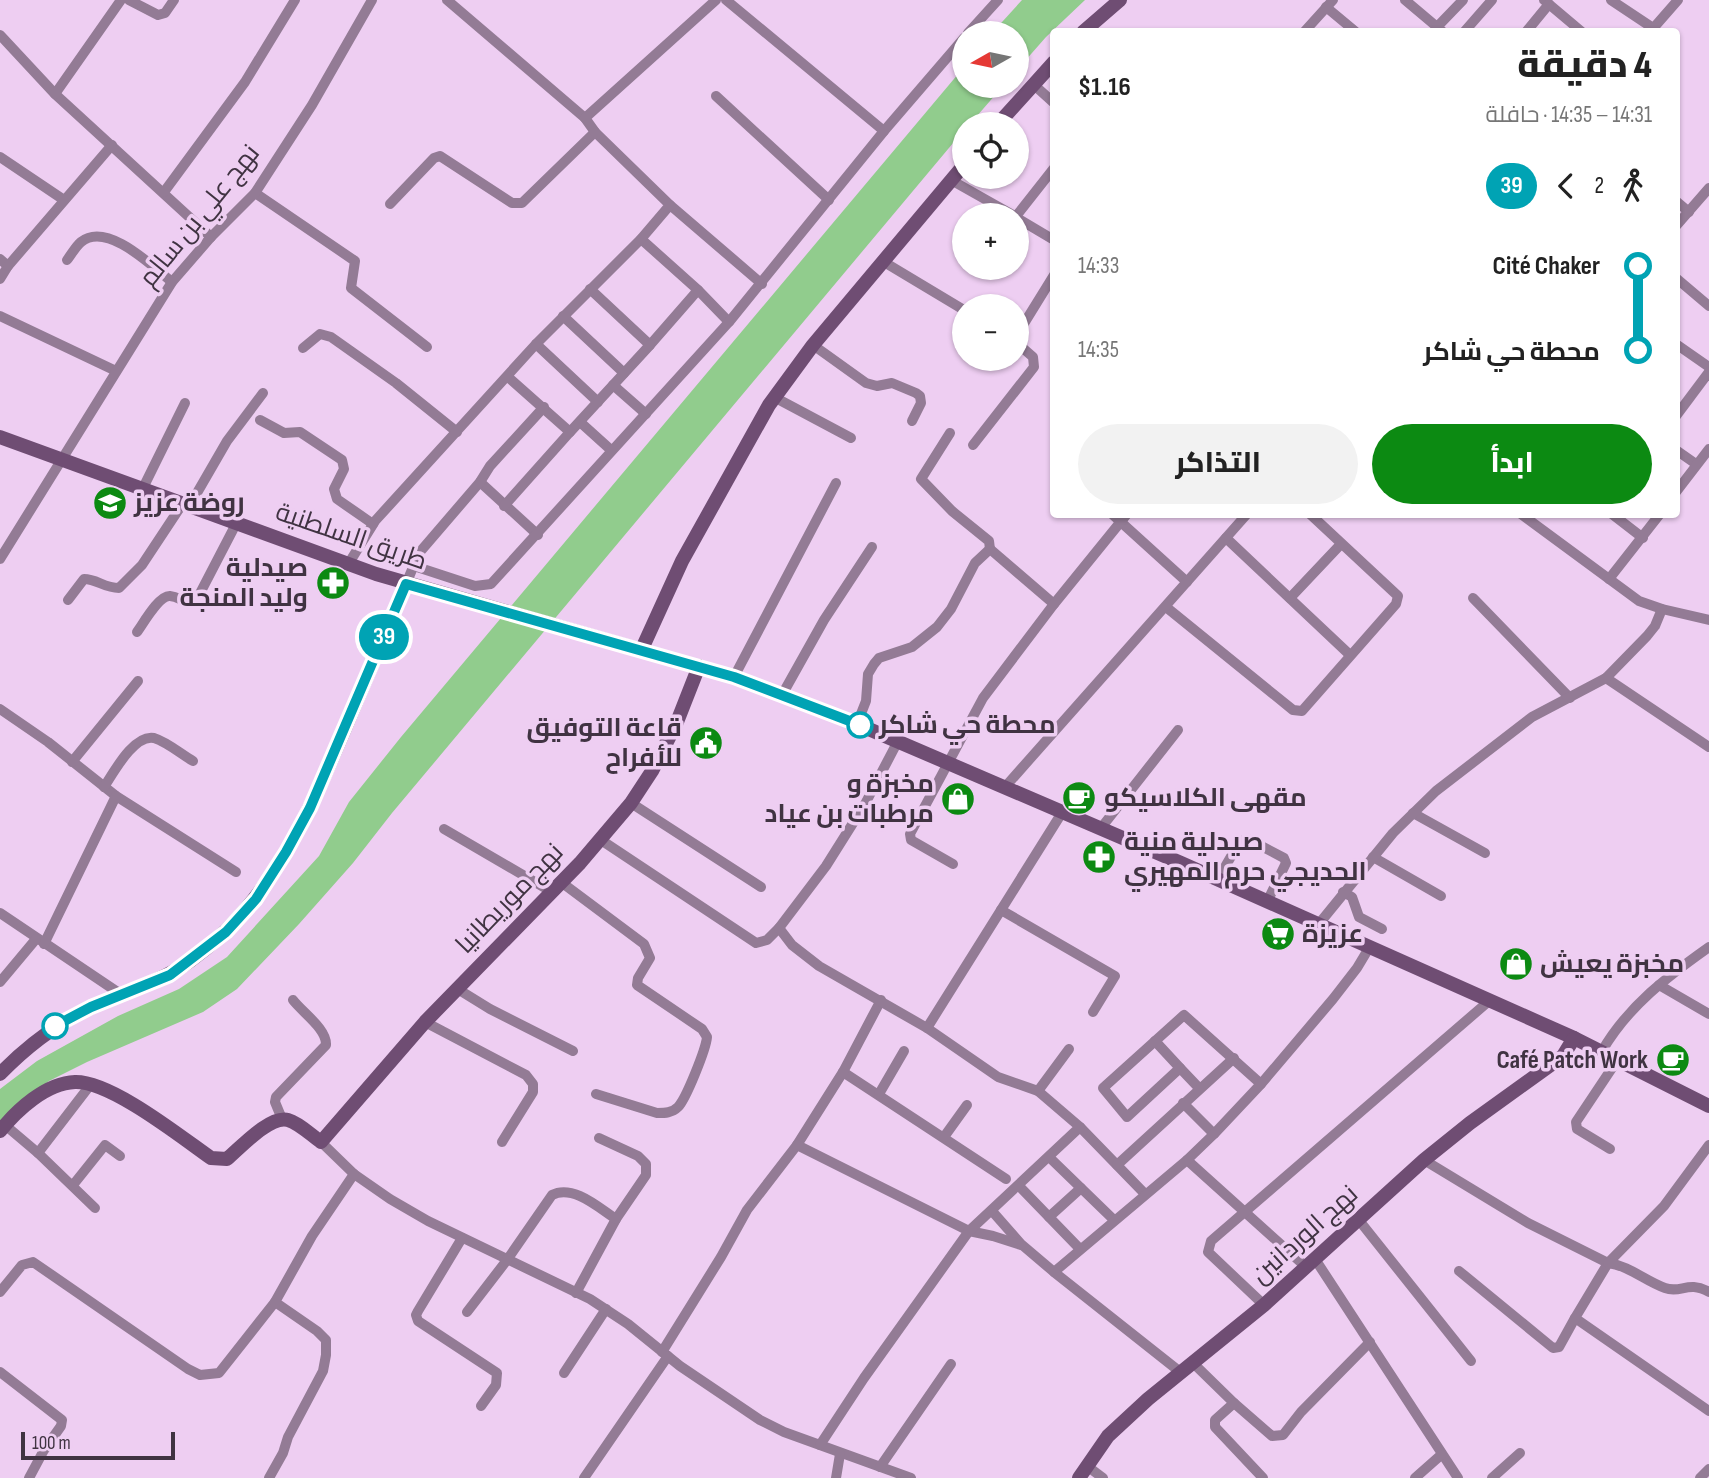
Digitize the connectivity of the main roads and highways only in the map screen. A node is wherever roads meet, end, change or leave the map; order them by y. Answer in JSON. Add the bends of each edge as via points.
{"nodes":[{"id":1,"x":1120,"y":0,"type":"edge"},
{"id":2,"x":1088,"y":28,"type":"edge"},
{"id":3,"x":1050,"y":66,"type":"edge"},
{"id":4,"x":1008,"y":112,"type":"edge"},
{"id":5,"x":952,"y":179,"type":"edge"},
{"id":6,"x":0,"y":437,"type":"edge"},
{"id":7,"x":406,"y":584,"type":"junction"},
{"id":8,"x":641,"y":652,"type":"junction"},
{"id":9,"x":699,"y":666,"type":"junction"},
{"id":10,"x":1574,"y":1038,"type":"junction"},
{"id":11,"x":0,"y":1074,"type":"edge"},
{"id":12,"x":1709,"y":1106,"type":"edge"},
{"id":13,"x":2,"y":1128,"type":"edge"},
{"id":14,"x":1083,"y":1472,"type":"edge"}],
"edges":[{"from":1,"to":2,"type":"main road"},
{"from":3,"to":4,"type":"main road"},
{"from":5,"to":8,"type":"main road","via":[[774,397],[682,561]]},
{"from":6,"to":7,"type":"main road","name":"طريق السلطنية"},
{"from":7,"to":8,"type":"main road","name":"طريق السلطنية"},
{"from":7,"to":11,"type":"main road","via":[[310,808],[256,899],[226,932],[170,975],[52,1028]]},
{"from":8,"to":9,"type":"main road"},
{"from":9,"to":10,"type":"main road","via":[[948,762]]},
{"from":9,"to":13,"type":"main road","name":"نهج موريطانيا","via":[[677,722],[631,803],[557,887],[456,988],[321,1142],[282,1119],[227,1159],[211,1158],[111,1092],[76,1082],[48,1090]]},
{"from":10,"to":12,"type":"main road"},
{"from":10,"to":14,"type":"main road","name":"نهج الوردانين","via":[[1563,1056],[1424,1160],[1264,1305],[1179,1371],[1108,1436]]}]}
